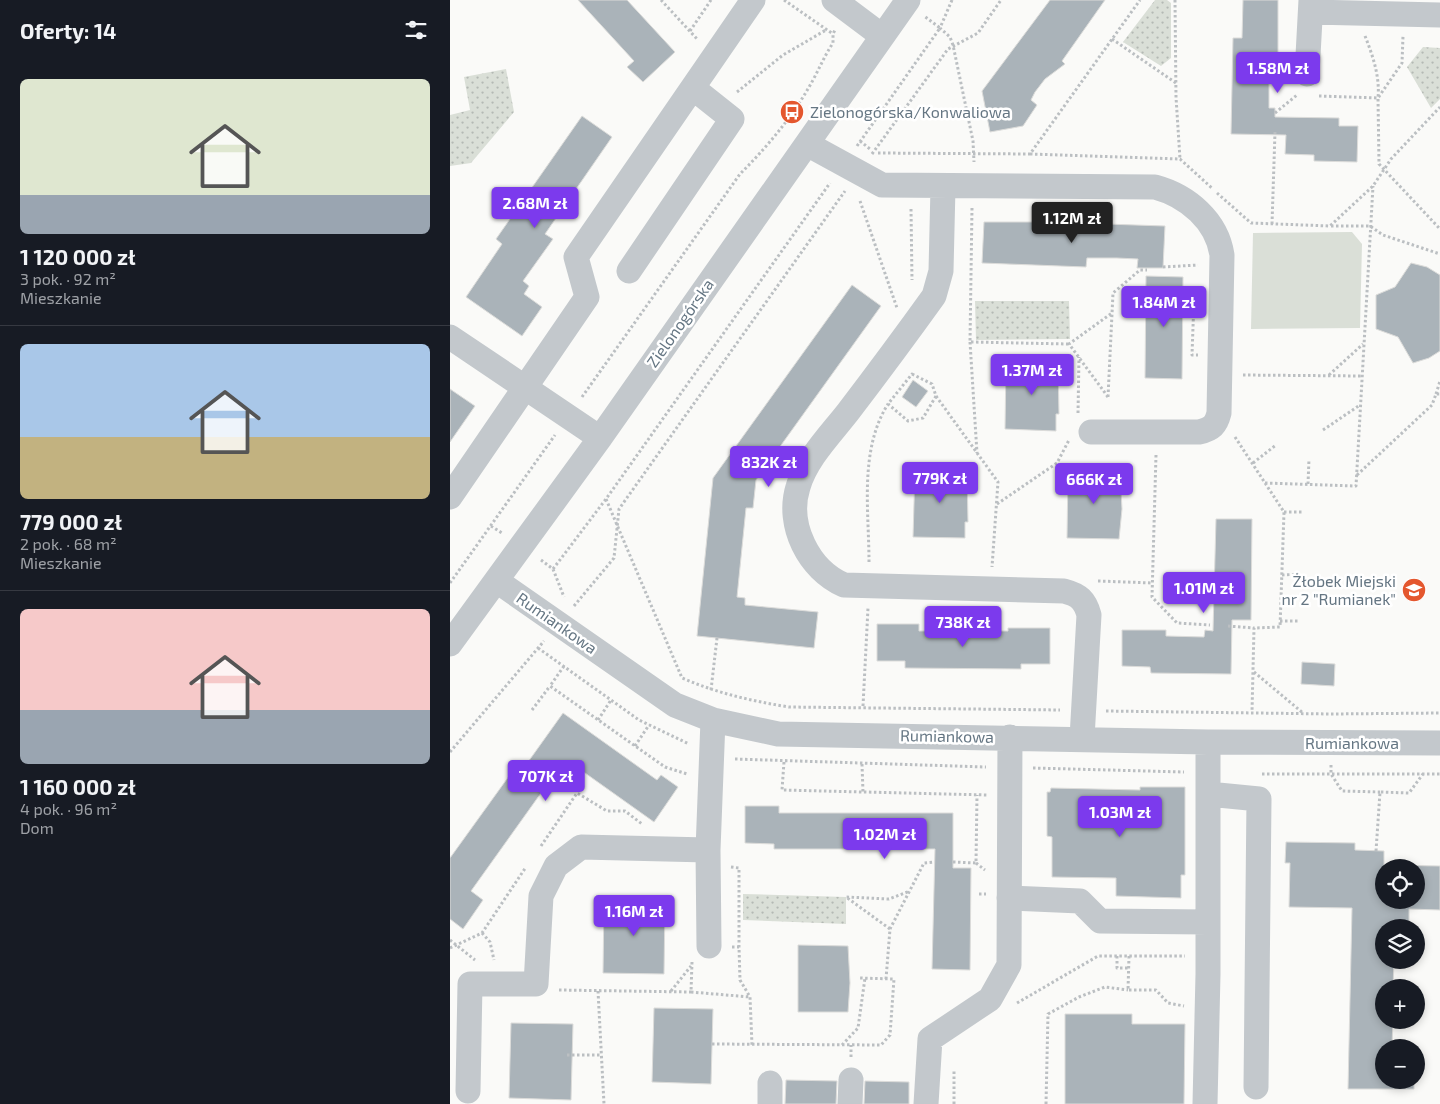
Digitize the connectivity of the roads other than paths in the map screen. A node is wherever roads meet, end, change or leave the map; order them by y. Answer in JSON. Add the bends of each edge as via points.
{"nodes":[{"id":1,"x":753,"y":0,"type":"edge"},
{"id":2,"x":908,"y":0,"type":"edge"},
{"id":3,"x":841,"y":5,"type":"edge"},
{"id":4,"x":1311,"y":6,"type":"edge"},
{"id":5,"x":1440,"y":15,"type":"edge"},
{"id":6,"x":882,"y":36,"type":"junction"},
{"id":7,"x":693,"y":88,"type":"junction"},
{"id":8,"x":1309,"y":88,"type":"road end"},
{"id":9,"x":807,"y":144,"type":"junction"},
{"id":10,"x":943,"y":187,"type":"junction"},
{"id":11,"x":629,"y":271,"type":"dead end"},
{"id":12,"x":450,"y":337,"type":"edge"},
{"id":13,"x":523,"y":388,"type":"junction"},
{"id":14,"x":1084,"y":427,"type":"road end"},
{"id":15,"x":600,"y":438,"type":"junction"},
{"id":16,"x":450,"y":496,"type":"edge"},
{"id":17,"x":497,"y":581,"type":"junction"},
{"id":18,"x":450,"y":644,"type":"edge"},
{"id":19,"x":713,"y":720,"type":"junction"},
{"id":20,"x":1010,"y":737,"type":"junction"},
{"id":21,"x":1082,"y":738,"type":"junction"},
{"id":22,"x":1208,"y":742,"type":"junction"},
{"id":23,"x":1440,"y":743,"type":"edge"},
{"id":24,"x":1208,"y":794,"type":"junction"},
{"id":25,"x":708,"y":850,"type":"junction"},
{"id":26,"x":1009,"y":898,"type":"junction"},
{"id":27,"x":1208,"y":922,"type":"junction"},
{"id":28,"x":709,"y":946,"type":"road end"},
{"id":29,"x":465,"y":976,"type":"edge"},
{"id":30,"x":851,"y":1080,"type":"dead end"},
{"id":31,"x":1256,"y":1087,"type":"dead end"},
{"id":32,"x":468,"y":1091,"type":"dead end"},
{"id":33,"x":850,"y":1104,"type":"edge"},
{"id":34,"x":926,"y":1104,"type":"edge"},
{"id":35,"x":1205,"y":1104,"type":"edge"}],
"edges":[{"from":1,"to":7,"type":"street"},
{"from":2,"to":6,"type":"street","name":"Zielonogórska"},
{"from":3,"to":6,"type":"street"},
{"from":4,"to":5,"type":"street","via":[[1365,13]]},
{"from":4,"to":8,"type":"street"},
{"from":6,"to":9,"type":"street","name":"Zielonogórska"},
{"from":7,"to":11,"type":"street","via":[[732,119]]},
{"from":7,"to":13,"type":"street","via":[[576,257],[587,298]]},
{"from":9,"to":10,"type":"street","via":[[850,174],[882,185]]},
{"from":9,"to":15,"type":"street","name":"Zielonogórska"},
{"from":10,"to":14,"type":"street","via":[[1155,187],[1170,192],[1213,226],[1220,240],[1222,265],[1217,423],[1206,430],[1156,432]]},
{"from":10,"to":21,"type":"street","via":[[942,251],[934,296],[816,453],[798,485],[795,499],[798,530],[808,553],[822,572],[844,585],[1064,591],[1077,595],[1089,615]]},
{"from":12,"to":13,"type":"street"},
{"from":13,"to":15,"type":"street"},
{"from":13,"to":16,"type":"street"},
{"from":15,"to":17,"type":"street","name":"Zielonogórska"},
{"from":17,"to":18,"type":"street","name":"Zielonogórska"},
{"from":17,"to":19,"type":"street","name":"Rumiankowa","via":[[675,706]]},
{"from":19,"to":20,"type":"street","name":"Rumiankowa","via":[[778,734]]},
{"from":19,"to":25,"type":"street"},
{"from":20,"to":21,"type":"street","name":"Rumiankowa"},
{"from":20,"to":26,"type":"street"},
{"from":21,"to":22,"type":"street","name":"Rumiankowa"},
{"from":22,"to":23,"type":"street","name":"Rumiankowa"},
{"from":22,"to":24,"type":"street"},
{"from":24,"to":27,"type":"street"},
{"from":24,"to":31,"type":"street","via":[[1258,799]]},
{"from":25,"to":28,"type":"street"},
{"from":25,"to":29,"type":"street","via":[[581,847],[556,866],[541,896],[536,984]]},
{"from":26,"to":27,"type":"street","via":[[1080,901],[1100,921]]},
{"from":26,"to":34,"type":"street","via":[[1009,965],[990,999],[930,1039]]},
{"from":27,"to":35,"type":"street"},
{"from":29,"to":32,"type":"street"},
{"from":30,"to":33,"type":"street"}]}
